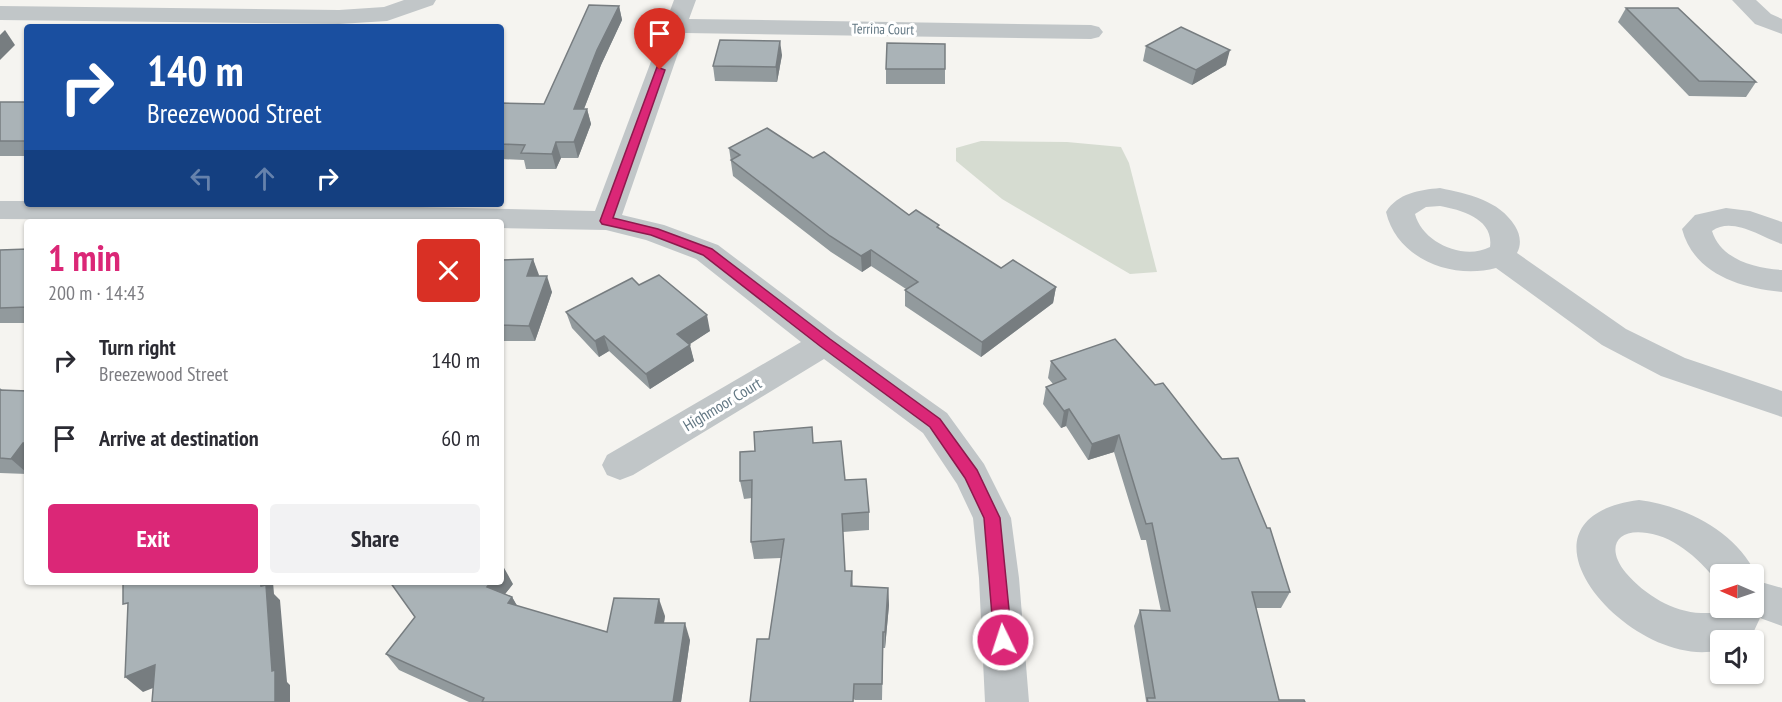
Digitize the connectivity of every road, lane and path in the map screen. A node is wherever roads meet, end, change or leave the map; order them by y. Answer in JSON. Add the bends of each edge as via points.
{"nodes":[{"id":1,"x":425,"y":0,"type":"edge"},
{"id":2,"x":685,"y":0,"type":"edge"},
{"id":3,"x":1743,"y":0,"type":"edge"},
{"id":4,"x":0,"y":13,"type":"edge"},
{"id":5,"x":676,"y":26,"type":"junction"},
{"id":6,"x":1782,"y":29,"type":"edge"},
{"id":7,"x":1750,"y":31,"type":"dead end"},
{"id":8,"x":1091,"y":32,"type":"dead end"},
{"id":9,"x":0,"y":210,"type":"edge"},
{"id":10,"x":606,"y":221,"type":"junction"},
{"id":11,"x":1782,"y":234,"type":"edge"},
{"id":12,"x":1499,"y":255,"type":"dead end"},
{"id":13,"x":1782,"y":281,"type":"edge"},
{"id":14,"x":825,"y":343,"type":"junction"},
{"id":15,"x":1782,"y":404,"type":"edge"},
{"id":16,"x":620,"y":465,"type":"dead end"},
{"id":17,"x":1728,"y":564,"type":"edge"},
{"id":18,"x":1764,"y":601,"type":"edge"},
{"id":19,"x":1782,"y":607,"type":"edge"},
{"id":20,"x":1739,"y":618,"type":"edge"},
{"id":21,"x":1007,"y":702,"type":"edge"}],
"edges":[{"from":1,"to":4,"type":"street","via":[[387,14],[339,17]]},
{"from":2,"to":5,"type":"street"},
{"from":3,"to":6,"type":"street","via":[[1763,19]]},
{"from":5,"to":8,"type":"street","name":"Terrina Court"},
{"from":5,"to":10,"type":"street"},
{"from":6,"to":7,"type":"street"},
{"from":9,"to":10,"type":"street"},
{"from":10,"to":14,"type":"street","via":[[654,232],[707,252]]},
{"from":11,"to":13,"type":"street","via":[[1737,218],[1718,217],[1704,221],[1697,229],[1698,240],[1724,265],[1745,275]]},
{"from":12,"to":15,"type":"street","via":[[1614,337],[1673,367]]},
{"from":14,"to":16,"type":"street","name":"Highmoor Court"},
{"from":14,"to":21,"type":"street","via":[[935,423],[971,475],[992,518]]},
{"from":17,"to":20,"type":"street","via":[[1691,532],[1636,515],[1614,519],[1599,531],[1595,548],[1602,570],[1618,593],[1645,614],[1674,627],[1704,633],[1728,629]]},
{"from":18,"to":19,"type":"street"}]}
